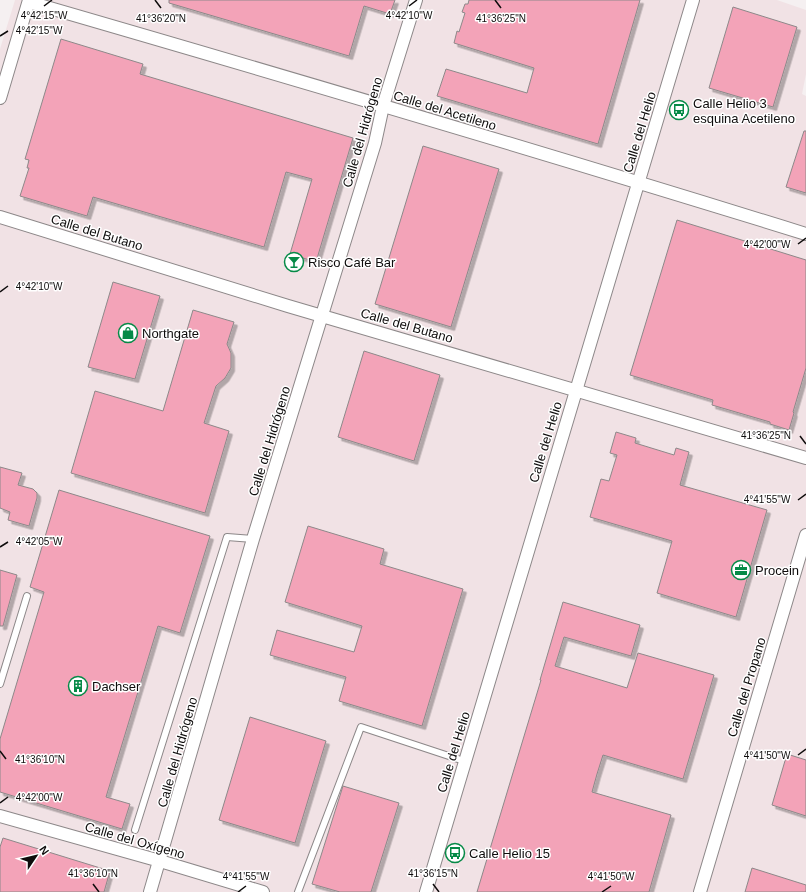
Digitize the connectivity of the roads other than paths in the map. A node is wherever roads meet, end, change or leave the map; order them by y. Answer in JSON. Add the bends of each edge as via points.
{"nodes":[{"id":1,"x":416,"y":0,"type":"edge"},
{"id":2,"x":693,"y":0,"type":"edge"},
{"id":3,"x":29,"y":1,"type":"edge"},
{"id":4,"x":0,"y":98,"type":"edge"},
{"id":5,"x":384,"y":106,"type":"junction"},
{"id":6,"x":638,"y":182,"type":"junction"},
{"id":7,"x":0,"y":217,"type":"edge"},
{"id":8,"x":806,"y":234,"type":"edge"},
{"id":9,"x":322,"y":315,"type":"junction"},
{"id":10,"x":576,"y":390,"type":"junction"},
{"id":11,"x":806,"y":458,"type":"edge"},
{"id":12,"x":806,"y":535,"type":"edge"},
{"id":13,"x":253,"y":539,"type":"junction"},
{"id":14,"x":27,"y":596,"type":"dead end"},
{"id":15,"x":0,"y":684,"type":"edge"},
{"id":16,"x":464,"y":761,"type":"junction"},
{"id":17,"x":0,"y":816,"type":"edge"},
{"id":18,"x":135,"y":830,"type":"dead end"},
{"id":19,"x":160,"y":861,"type":"junction"},
{"id":20,"x":150,"y":892,"type":"edge"},
{"id":21,"x":263,"y":892,"type":"edge"},
{"id":22,"x":298,"y":892,"type":"edge"},
{"id":23,"x":426,"y":892,"type":"edge"},
{"id":24,"x":700,"y":892,"type":"edge"}],
"edges":[{"from":1,"to":5,"type":"street","name":"Calle del Hidrógeno"},
{"from":2,"to":6,"type":"street","name":"Calle del Helio"},
{"from":3,"to":4,"type":"street"},
{"from":3,"to":5,"type":"street","name":"Calle del Acetileno"},
{"from":5,"to":6,"type":"street","name":"Calle del Acetileno"},
{"from":5,"to":9,"type":"street","name":"Calle del Hidrógeno"},
{"from":6,"to":8,"type":"street","name":"Calle del Acetileno"},
{"from":6,"to":10,"type":"street","name":"Calle del Helio"},
{"from":7,"to":9,"type":"street","name":"Calle del Butano"},
{"from":9,"to":10,"type":"street","name":"Calle del Butano"},
{"from":9,"to":13,"type":"street","name":"Calle del Hidrógeno"},
{"from":10,"to":11,"type":"street","name":"Calle del Butano"},
{"from":10,"to":16,"type":"street","name":"Calle del Helio"},
{"from":12,"to":24,"type":"street","name":"Calle del Propano"},
{"from":13,"to":18,"type":"lane","via":[[227,538]]},
{"from":13,"to":19,"type":"street","name":"Calle del Hidrógeno"},
{"from":14,"to":15,"type":"lane"},
{"from":16,"to":22,"type":"lane","via":[[361,727]]},
{"from":16,"to":23,"type":"street","name":"Calle del Helio"},
{"from":17,"to":19,"type":"street","name":"Calle del Oxígeno"},
{"from":19,"to":20,"type":"street","name":"Calle del Hidrógeno"},
{"from":19,"to":21,"type":"street","name":"Calle del Oxígeno"}]}
